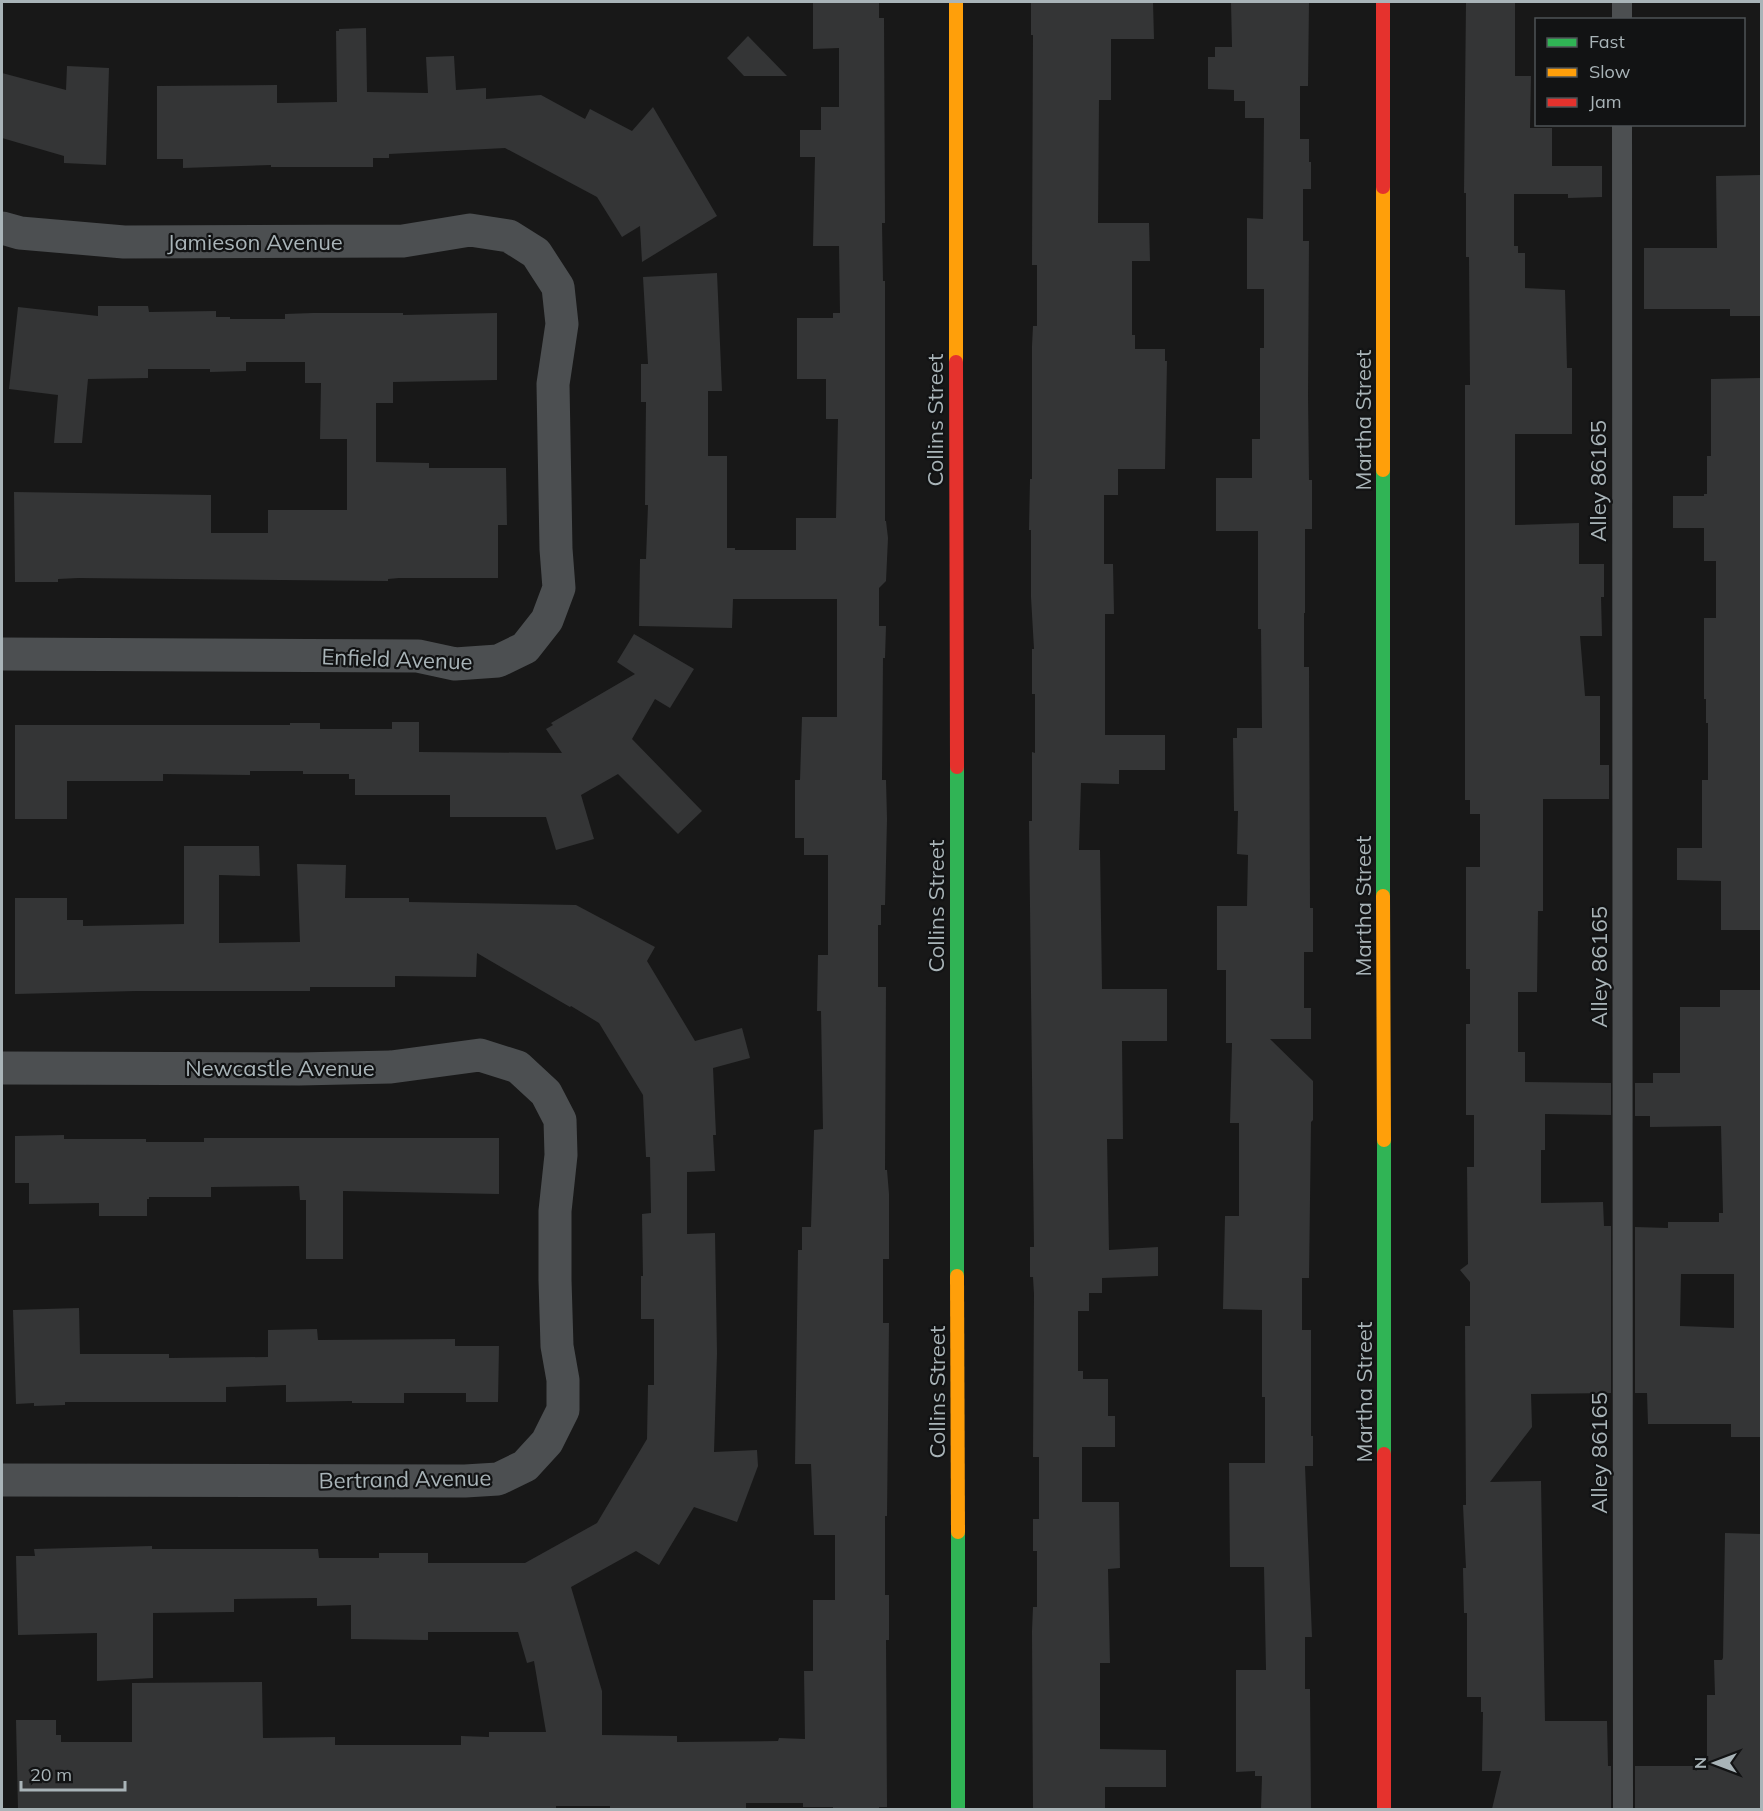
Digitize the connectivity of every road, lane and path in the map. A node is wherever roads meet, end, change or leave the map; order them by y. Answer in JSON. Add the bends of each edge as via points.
{"nodes":[{"id":1,"x":956,"y":2,"type":"edge"},
{"id":2,"x":1383,"y":2,"type":"edge"},
{"id":3,"x":1622,"y":2,"type":"edge"},
{"id":4,"x":1622,"y":18,"type":"edge"},
{"id":5,"x":1622,"y":126,"type":"edge"},
{"id":6,"x":2,"y":228,"type":"edge"},
{"id":7,"x":509,"y":236,"type":"joint"},
{"id":8,"x":2,"y":654,"type":"edge"},
{"id":9,"x":2,"y":1068,"type":"edge"},
{"id":10,"x":546,"y":1093,"type":"joint"},
{"id":11,"x":2,"y":1480,"type":"edge"},
{"id":12,"x":958,"y":1809,"type":"edge"},
{"id":13,"x":1384,"y":1809,"type":"edge"},
{"id":14,"x":1623,"y":1809,"type":"edge"}],
"edges":[{"from":1,"to":12,"type":"street","name":"Collins Street"},
{"from":2,"to":13,"type":"street","name":"Martha Street"},
{"from":3,"to":4,"type":"lane"},
{"from":5,"to":14,"type":"lane","name":"Alley 86165"},
{"from":6,"to":7,"type":"street","name":"Jamieson Avenue","via":[[124,242],[403,241],[470,230]]},
{"from":7,"to":8,"type":"street","name":"Enfield Avenue","via":[[536,253],[558,287],[562,324],[553,384],[560,588],[547,620],[525,648],[498,662],[455,664],[418,656]]},
{"from":9,"to":10,"type":"street","name":"Newcastle Avenue","via":[[391,1067],[480,1055],[518,1067]]},
{"from":10,"to":11,"type":"street","name":"Bertrand Avenue","via":[[560,1120],[555,1268],[563,1410],[547,1442],[525,1466],[498,1479],[465,1481]]}]}
